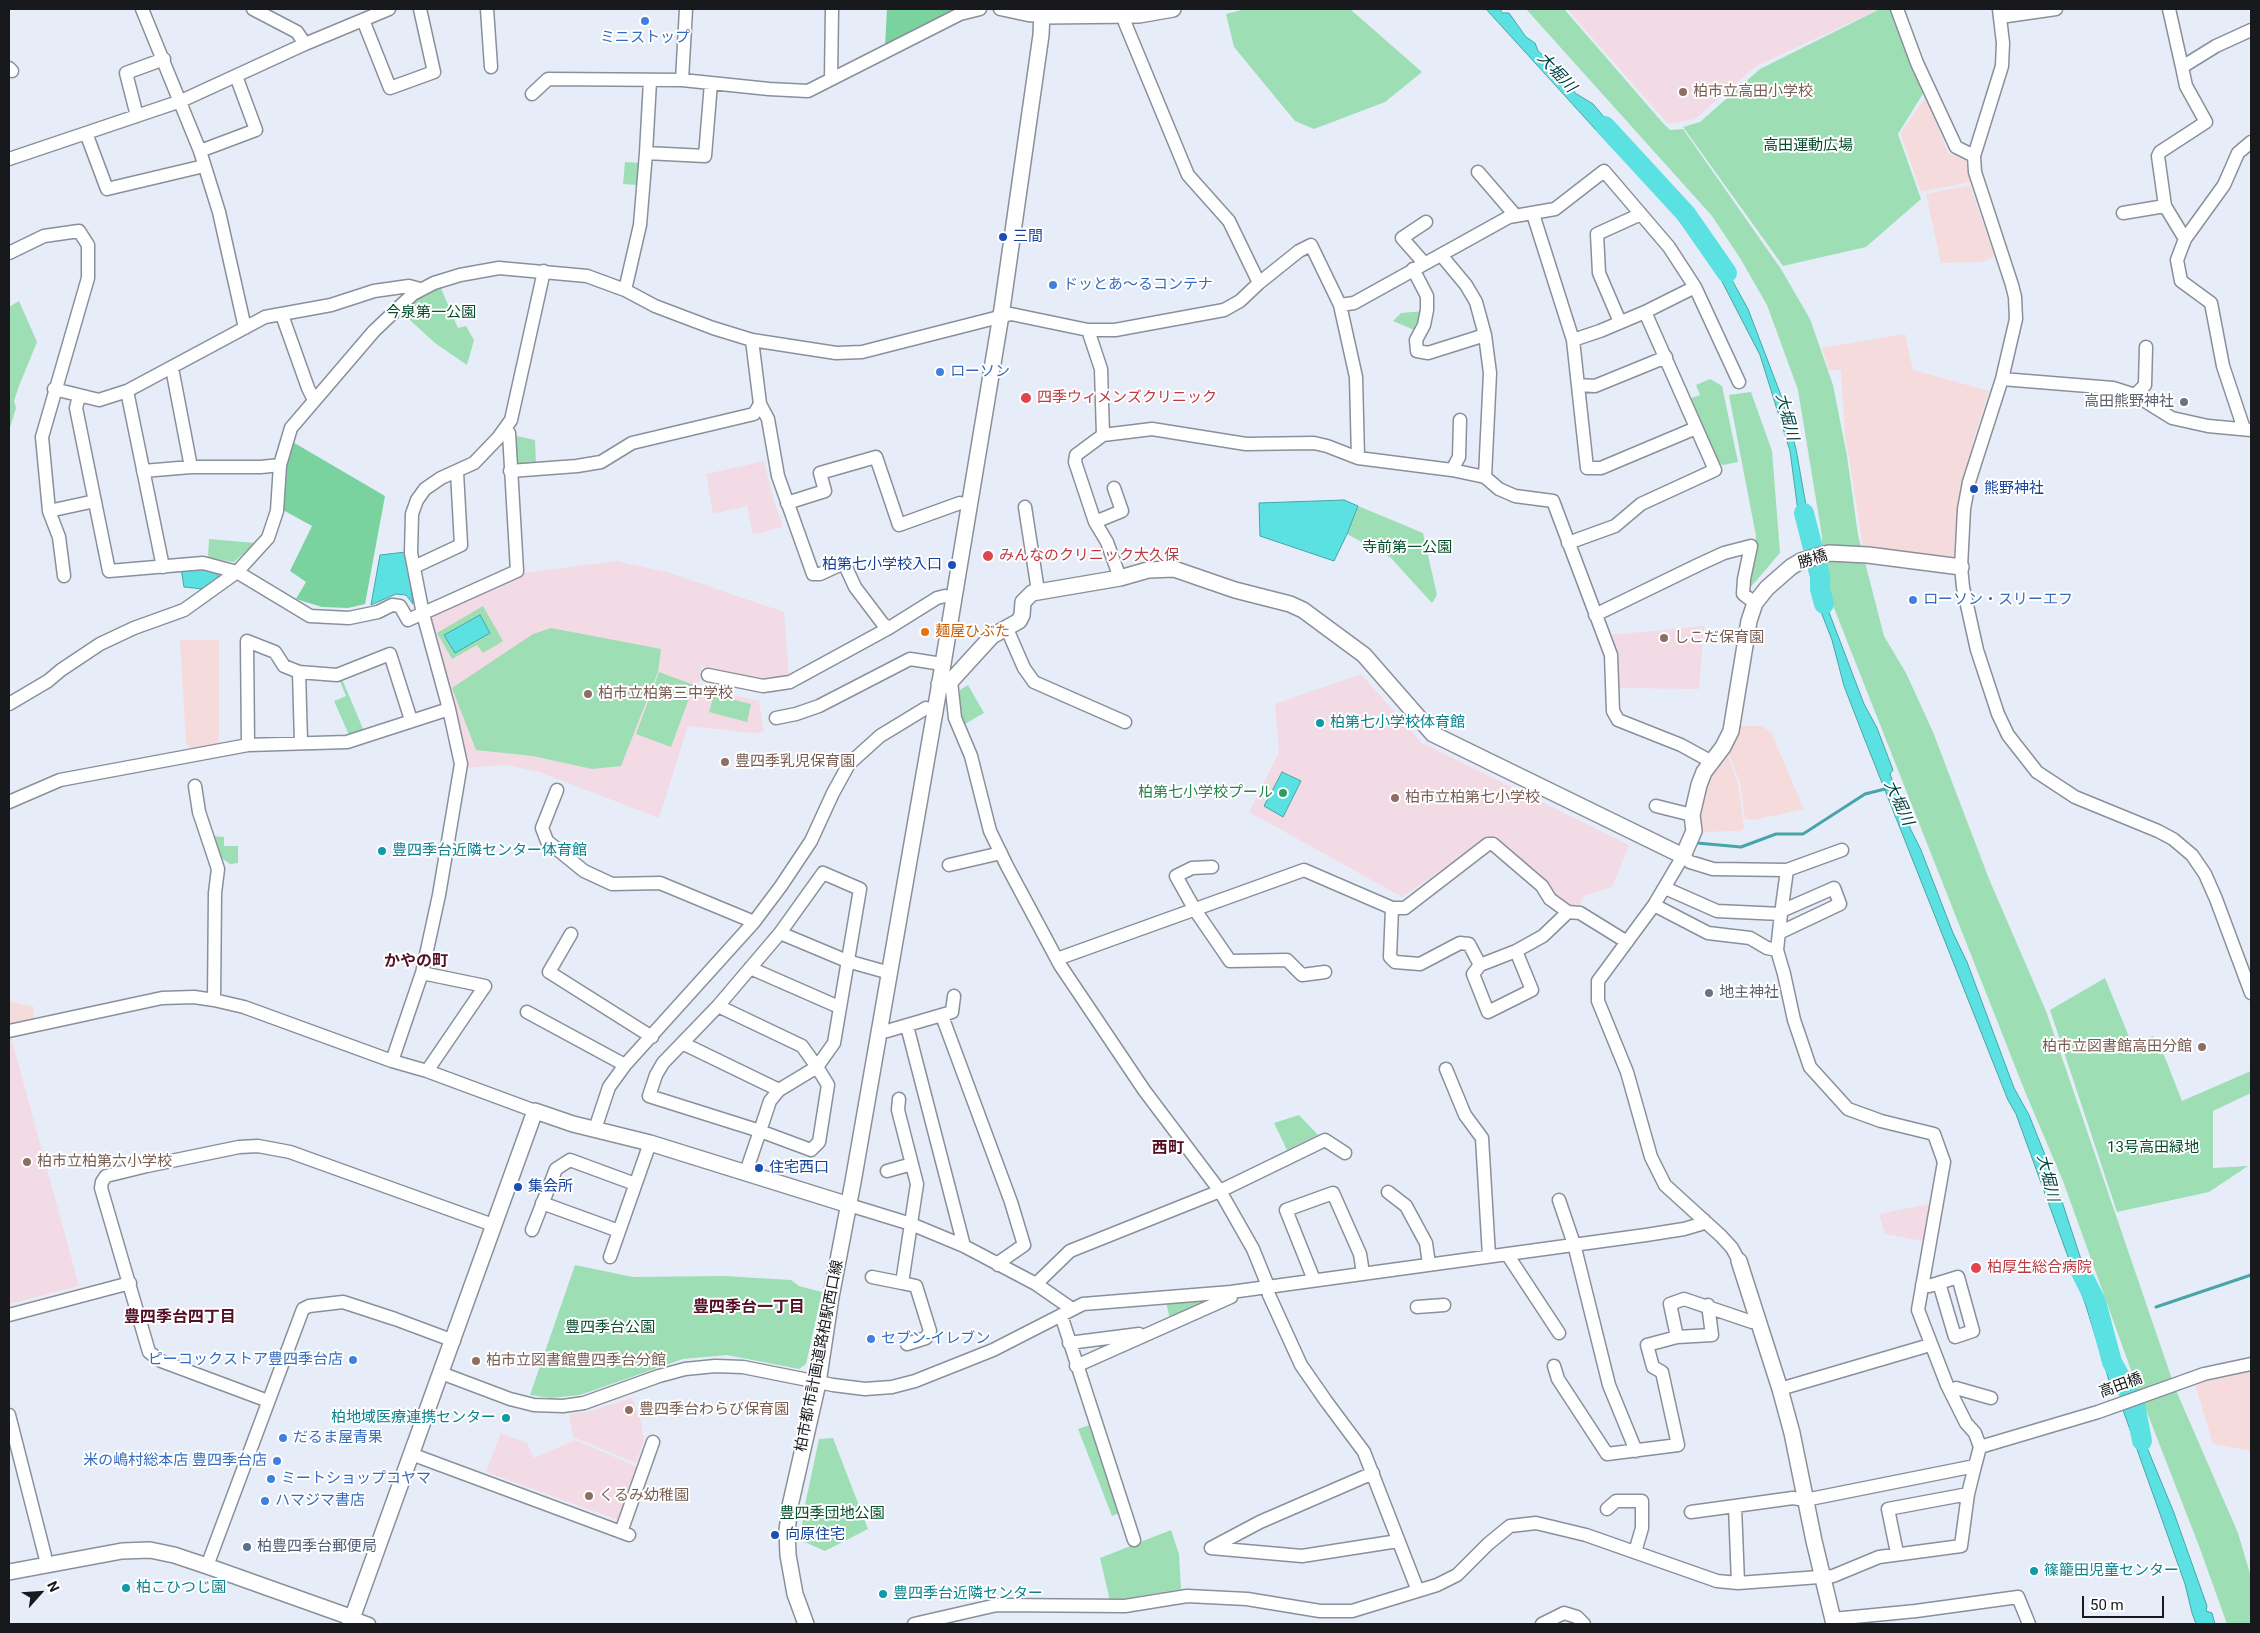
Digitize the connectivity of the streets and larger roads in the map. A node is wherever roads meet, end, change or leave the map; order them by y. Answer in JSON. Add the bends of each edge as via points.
{"nodes":[{"id":1,"x":142,"y":9,"type":"edge"},
{"id":2,"x":253,"y":9,"type":"edge"},
{"id":3,"x":389,"y":9,"type":"edge"},
{"id":4,"x":420,"y":9,"type":"edge"},
{"id":5,"x":487,"y":9,"type":"edge"},
{"id":6,"x":686,"y":9,"type":"edge"},
{"id":7,"x":832,"y":9,"type":"edge"},
{"id":8,"x":980,"y":9,"type":"edge"},
{"id":9,"x":1000,"y":9,"type":"edge"},
{"id":10,"x":1173,"y":9,"type":"edge"},
{"id":11,"x":1897,"y":9,"type":"edge"},
{"id":12,"x":2056,"y":9,"type":"edge"},
{"id":13,"x":2173,"y":10,"type":"edge"},
{"id":14,"x":1042,"y":12,"type":"edge"},
{"id":15,"x":1999,"y":13,"type":"edge"},
{"id":16,"x":1124,"y":15,"type":"junction"},
{"id":17,"x":363,"y":20,"type":"junction"},
{"id":18,"x":2251,"y":30,"type":"edge"},
{"id":19,"x":305,"y":44,"type":"junction"},
{"id":20,"x":164,"y":59,"type":"junction"},
{"id":21,"x":2182,"y":66,"type":"junction"},
{"id":22,"x":491,"y":67,"type":"dead end"},
{"id":23,"x":236,"y":76,"type":"junction"},
{"id":24,"x":831,"y":79,"type":"junction"},
{"id":25,"x":682,"y":80,"type":"junction"},
{"id":26,"x":650,"y":81,"type":"junction"},
{"id":27,"x":711,"y":83,"type":"junction"},
{"id":28,"x":532,"y":94,"type":"dead end"},
{"id":29,"x":181,"y":101,"type":"junction"},
{"id":30,"x":137,"y":116,"type":"junction"},
{"id":31,"x":86,"y":133,"type":"junction"},
{"id":32,"x":2251,"y":142,"type":"edge"},
{"id":33,"x":200,"y":151,"type":"junction"},
{"id":34,"x":646,"y":153,"type":"junction"},
{"id":35,"x":1974,"y":156,"type":"junction"},
{"id":36,"x":9,"y":159,"type":"edge"},
{"id":37,"x":204,"y":166,"type":"junction"},
{"id":38,"x":1478,"y":172,"type":"dead end"},
{"id":39,"x":2165,"y":206,"type":"junction"},
{"id":40,"x":2122,"y":213,"type":"dead end"},
{"id":41,"x":1533,"y":214,"type":"junction"},
{"id":42,"x":1641,"y":214,"type":"junction"},
{"id":43,"x":1515,"y":215,"type":"junction"},
{"id":44,"x":1426,"y":222,"type":"dead end"},
{"id":45,"x":2185,"y":238,"type":"junction"},
{"id":46,"x":9,"y":253,"type":"edge"},
{"id":47,"x":1441,"y":254,"type":"junction"},
{"id":48,"x":1418,"y":266,"type":"junction"},
{"id":49,"x":544,"y":271,"type":"junction"},
{"id":50,"x":1260,"y":283,"type":"junction"},
{"id":51,"x":1695,"y":287,"type":"junction"},
{"id":52,"x":420,"y":289,"type":"junction"},
{"id":53,"x":625,"y":290,"type":"junction"},
{"id":54,"x":1340,"y":305,"type":"junction"},
{"id":55,"x":1645,"y":312,"type":"junction"},
{"id":56,"x":282,"y":315,"type":"junction"},
{"id":57,"x":1001,"y":316,"type":"junction"},
{"id":58,"x":1620,"y":322,"type":"junction"},
{"id":59,"x":245,"y":328,"type":"junction"},
{"id":60,"x":1088,"y":330,"type":"junction"},
{"id":61,"x":1485,"y":335,"type":"junction"},
{"id":62,"x":752,"y":340,"type":"junction"},
{"id":63,"x":1573,"y":340,"type":"junction"},
{"id":64,"x":2146,"y":347,"type":"dead end"},
{"id":65,"x":1666,"y":357,"type":"junction"},
{"id":66,"x":172,"y":368,"type":"junction"},
{"id":67,"x":2002,"y":379,"type":"junction"},
{"id":68,"x":1740,"y":382,"type":"dead end"},
{"id":69,"x":1578,"y":385,"type":"junction"},
{"id":70,"x":54,"y":389,"type":"junction"},
{"id":71,"x":127,"y":391,"type":"junction"},
{"id":72,"x":2135,"y":395,"type":"junction"},
{"id":73,"x":79,"y":396,"type":"junction"},
{"id":74,"x":314,"y":400,"type":"junction"},
{"id":75,"x":760,"y":404,"type":"junction"},
{"id":76,"x":1460,"y":420,"type":"dead end"},
{"id":77,"x":1696,"y":428,"type":"junction"},
{"id":78,"x":505,"y":429,"type":"junction"},
{"id":79,"x":2248,"y":429,"type":"edge"},
{"id":80,"x":1103,"y":435,"type":"junction"},
{"id":81,"x":1358,"y":458,"type":"junction"},
{"id":82,"x":280,"y":464,"type":"junction"},
{"id":83,"x":191,"y":467,"type":"junction"},
{"id":84,"x":1452,"y":470,"type":"junction"},
{"id":85,"x":143,"y":471,"type":"junction"},
{"id":86,"x":510,"y":471,"type":"junction"},
{"id":87,"x":457,"y":472,"type":"junction"},
{"id":88,"x":1485,"y":477,"type":"junction"},
{"id":89,"x":1114,"y":488,"type":"dead end"},
{"id":90,"x":95,"y":501,"type":"junction"},
{"id":91,"x":787,"y":503,"type":"junction"},
{"id":92,"x":969,"y":505,"type":"junction"},
{"id":93,"x":1025,"y":507,"type":"dead end"},
{"id":94,"x":49,"y":510,"type":"junction"},
{"id":95,"x":1094,"y":522,"type":"junction"},
{"id":96,"x":1568,"y":543,"type":"junction"},
{"id":97,"x":163,"y":567,"type":"junction"},
{"id":98,"x":414,"y":567,"type":"junction"},
{"id":99,"x":1961,"y":567,"type":"junction"},
{"id":100,"x":237,"y":572,"type":"junction"},
{"id":101,"x":64,"y":576,"type":"dead end"},
{"id":102,"x":1120,"y":578,"type":"junction"},
{"id":103,"x":1038,"y":591,"type":"junction"},
{"id":104,"x":953,"y":598,"type":"junction"},
{"id":105,"x":1755,"y":603,"type":"junction"},
{"id":106,"x":423,"y":614,"type":"junction"},
{"id":107,"x":1595,"y":615,"type":"junction"},
{"id":108,"x":889,"y":628,"type":"junction"},
{"id":109,"x":1007,"y":629,"type":"junction"},
{"id":110,"x":942,"y":664,"type":"junction"},
{"id":111,"x":298,"y":672,"type":"junction"},
{"id":112,"x":708,"y":675,"type":"dead end"},
{"id":113,"x":945,"y":683,"type":"junction"},
{"id":114,"x":9,"y":704,"type":"edge"},
{"id":115,"x":449,"y":709,"type":"junction"},
{"id":116,"x":935,"y":710,"type":"junction"},
{"id":117,"x":776,"y":718,"type":"dead end"},
{"id":118,"x":411,"y":720,"type":"junction"},
{"id":119,"x":1125,"y":722,"type":"dead end"},
{"id":120,"x":301,"y":742,"type":"junction"},
{"id":121,"x":248,"y":745,"type":"junction"},
{"id":122,"x":1712,"y":762,"type":"junction"},
{"id":123,"x":195,"y":786,"type":"dead end"},
{"id":124,"x":557,"y":790,"type":"dead end"},
{"id":125,"x":9,"y":802,"type":"edge"},
{"id":126,"x":1656,"y":806,"type":"dead end"},
{"id":127,"x":1692,"y":815,"type":"junction"},
{"id":128,"x":1842,"y":850,"type":"dead end"},
{"id":129,"x":1001,"y":853,"type":"junction"},
{"id":130,"x":1683,"y":856,"type":"junction"},
{"id":131,"x":949,"y":865,"type":"dead end"},
{"id":132,"x":1212,"y":867,"type":"dead end"},
{"id":133,"x":1787,"y":870,"type":"junction"},
{"id":134,"x":1665,"y":888,"type":"junction"},
{"id":135,"x":1654,"y":905,"type":"junction"},
{"id":136,"x":1392,"y":908,"type":"junction"},
{"id":137,"x":1195,"y":910,"type":"junction"},
{"id":138,"x":1568,"y":912,"type":"junction"},
{"id":139,"x":1782,"y":912,"type":"junction"},
{"id":140,"x":754,"y":922,"type":"junction"},
{"id":141,"x":1779,"y":931,"type":"junction"},
{"id":142,"x":780,"y":933,"type":"junction"},
{"id":143,"x":572,"y":934,"type":"dead end"},
{"id":144,"x":1627,"y":942,"type":"junction"},
{"id":145,"x":1516,"y":950,"type":"junction"},
{"id":146,"x":1777,"y":950,"type":"junction"},
{"id":147,"x":1057,"y":959,"type":"junction"},
{"id":148,"x":847,"y":961,"type":"junction"},
{"id":149,"x":1480,"y":965,"type":"junction"},
{"id":150,"x":750,"y":968,"type":"junction"},
{"id":151,"x":1325,"y":972,"type":"dead end"},
{"id":152,"x":890,"y":973,"type":"junction"},
{"id":153,"x":422,"y":974,"type":"junction"},
{"id":154,"x":2251,"y":993,"type":"edge"},
{"id":155,"x":954,"y":996,"type":"dead end"},
{"id":156,"x":214,"y":1000,"type":"junction"},
{"id":157,"x":718,"y":1006,"type":"junction"},
{"id":158,"x":839,"y":1007,"type":"junction"},
{"id":159,"x":527,"y":1012,"type":"dead end"},
{"id":160,"x":942,"y":1016,"type":"junction"},
{"id":161,"x":907,"y":1026,"type":"junction"},
{"id":162,"x":880,"y":1029,"type":"junction"},
{"id":163,"x":9,"y":1031,"type":"edge"},
{"id":164,"x":652,"y":1037,"type":"junction"},
{"id":165,"x":682,"y":1043,"type":"junction"},
{"id":166,"x":392,"y":1061,"type":"junction"},
{"id":167,"x":625,"y":1065,"type":"junction"},
{"id":168,"x":817,"y":1067,"type":"junction"},
{"id":169,"x":1446,"y":1069,"type":"dead end"},
{"id":170,"x":427,"y":1071,"type":"junction"},
{"id":171,"x":779,"y":1090,"type":"junction"},
{"id":172,"x":899,"y":1099,"type":"dead end"},
{"id":173,"x":536,"y":1110,"type":"junction"},
{"id":174,"x":595,"y":1129,"type":"junction"},
{"id":175,"x":760,"y":1131,"type":"junction"},
{"id":176,"x":650,"y":1143,"type":"junction"},
{"id":177,"x":1345,"y":1153,"type":"dead end"},
{"id":178,"x":912,"y":1164,"type":"junction"},
{"id":179,"x":887,"y":1171,"type":"dead end"},
{"id":180,"x":746,"y":1172,"type":"junction"},
{"id":181,"x":636,"y":1184,"type":"junction"},
{"id":182,"x":1220,"y":1190,"type":"junction"},
{"id":183,"x":1388,"y":1192,"type":"dead end"},
{"id":184,"x":1559,"y":1200,"type":"dead end"},
{"id":185,"x":542,"y":1203,"type":"junction"},
{"id":186,"x":849,"y":1205,"type":"junction"},
{"id":187,"x":1704,"y":1220,"type":"junction"},
{"id":188,"x":911,"y":1224,"type":"junction"},
{"id":189,"x":493,"y":1225,"type":"junction"},
{"id":190,"x":532,"y":1230,"type":"dead end"},
{"id":191,"x":619,"y":1231,"type":"junction"},
{"id":192,"x":1574,"y":1244,"type":"junction"},
{"id":193,"x":964,"y":1246,"type":"junction"},
{"id":194,"x":1507,"y":1254,"type":"junction"},
{"id":195,"x":1489,"y":1256,"type":"junction"},
{"id":196,"x":610,"y":1257,"type":"dead end"},
{"id":197,"x":1739,"y":1261,"type":"joint"},
{"id":198,"x":1429,"y":1264,"type":"junction"},
{"id":199,"x":998,"y":1265,"type":"junction"},
{"id":200,"x":1363,"y":1273,"type":"junction"},
{"id":201,"x":872,"y":1277,"type":"dead end"},
{"id":202,"x":1314,"y":1280,"type":"junction"},
{"id":203,"x":130,"y":1283,"type":"junction"},
{"id":204,"x":902,"y":1283,"type":"junction"},
{"id":205,"x":1939,"y":1283,"type":"dead end"},
{"id":206,"x":1036,"y":1284,"type":"junction"},
{"id":207,"x":1922,"y":1285,"type":"junction"},
{"id":208,"x":1268,"y":1286,"type":"junction"},
{"id":209,"x":1231,"y":1292,"type":"junction"},
{"id":210,"x":1444,"y":1305,"type":"dead end"},
{"id":211,"x":1708,"y":1305,"type":"junction"},
{"id":212,"x":1417,"y":1307,"type":"dead end"},
{"id":213,"x":1066,"y":1312,"type":"junction"},
{"id":214,"x":9,"y":1315,"type":"edge"},
{"id":215,"x":1758,"y":1320,"type":"junction"},
{"id":216,"x":1154,"y":1332,"type":"junction"},
{"id":217,"x":1559,"y":1333,"type":"dead end"},
{"id":218,"x":1677,"y":1337,"type":"junction"},
{"id":219,"x":454,"y":1341,"type":"junction"},
{"id":220,"x":1069,"y":1343,"type":"junction"},
{"id":221,"x":907,"y":1344,"type":"dead end"},
{"id":222,"x":1930,"y":1345,"type":"junction"},
{"id":223,"x":2251,"y":1364,"type":"edge"},
{"id":224,"x":1076,"y":1366,"type":"junction"},
{"id":225,"x":1554,"y":1366,"type":"dead end"},
{"id":226,"x":441,"y":1373,"type":"junction"},
{"id":227,"x":818,"y":1383,"type":"junction"},
{"id":228,"x":1780,"y":1389,"type":"junction"},
{"id":229,"x":1950,"y":1391,"type":"junction"},
{"id":230,"x":1991,"y":1398,"type":"dead end"},
{"id":231,"x":268,"y":1401,"type":"junction"},
{"id":232,"x":9,"y":1415,"type":"edge"},
{"id":233,"x":653,"y":1442,"type":"dead end"},
{"id":234,"x":1980,"y":1447,"type":"junction"},
{"id":235,"x":1636,"y":1451,"type":"junction"},
{"id":236,"x":411,"y":1454,"type":"junction"},
{"id":237,"x":1975,"y":1466,"type":"junction"},
{"id":238,"x":1373,"y":1473,"type":"junction"},
{"id":239,"x":1968,"y":1494,"type":"junction"},
{"id":240,"x":1805,"y":1500,"type":"junction"},
{"id":241,"x":1735,"y":1506,"type":"junction"},
{"id":242,"x":1607,"y":1509,"type":"dead end"},
{"id":243,"x":1690,"y":1512,"type":"dead end"},
{"id":244,"x":1134,"y":1540,"type":"dead end"},
{"id":245,"x":1398,"y":1541,"type":"junction"},
{"id":246,"x":1635,"y":1552,"type":"junction"},
{"id":247,"x":1897,"y":1553,"type":"junction"},
{"id":248,"x":45,"y":1556,"type":"dead end"},
{"id":249,"x":207,"y":1566,"type":"junction"},
{"id":250,"x":9,"y":1572,"type":"edge"},
{"id":251,"x":1823,"y":1577,"type":"junction"},
{"id":252,"x":1738,"y":1583,"type":"junction"},
{"id":253,"x":1418,"y":1591,"type":"junction"},
{"id":254,"x":352,"y":1621,"type":"edge"},
{"id":255,"x":1834,"y":1622,"type":"edge"},
{"id":256,"x":369,"y":1624,"type":"edge"},
{"id":257,"x":806,"y":1624,"type":"edge"},
{"id":258,"x":914,"y":1624,"type":"edge"},
{"id":259,"x":1542,"y":1624,"type":"edge"},
{"id":260,"x":1584,"y":1624,"type":"edge"},
{"id":261,"x":2029,"y":1624,"type":"edge"}],
"edges":[{"from":1,"to":20,"type":"street"},
{"from":2,"to":19,"type":"street","via":[[297,32]]},
{"from":3,"to":17,"type":"street"},
{"from":4,"to":17,"type":"street","via":[[434,72],[390,88]]},
{"from":5,"to":22,"type":"street"},
{"from":6,"to":25,"type":"street"},
{"from":7,"to":24,"type":"street"},
{"from":8,"to":24,"type":"street","via":[[960,14]]},
{"from":9,"to":14,"type":"street","via":[[1028,15]]},
{"from":10,"to":16,"type":"street"},
{"from":11,"to":35,"type":"street","via":[[1917,63],[1956,148]]},
{"from":12,"to":15,"type":"street"},
{"from":13,"to":21,"type":"street"},
{"from":14,"to":16,"type":"street"},
{"from":14,"to":57,"type":"street","name":"柏市都市計画道路柏駅西口線"},
{"from":15,"to":35,"type":"street","via":[[2002,66]]},
{"from":16,"to":50,"type":"street","via":[[1185,167],[1195,184],[1229,221]]},
{"from":17,"to":19,"type":"street"},
{"from":18,"to":21,"type":"street"},
{"from":19,"to":23,"type":"street"},
{"from":20,"to":29,"type":"street"},
{"from":20,"to":30,"type":"street","via":[[126,73]]},
{"from":21,"to":39,"type":"street","via":[[2186,86],[2206,122],[2158,156]]},
{"from":23,"to":29,"type":"street"},
{"from":23,"to":33,"type":"street","via":[[256,130]]},
{"from":24,"to":27,"type":"street","via":[[808,91]]},
{"from":25,"to":26,"type":"street"},
{"from":25,"to":27,"type":"street"},
{"from":26,"to":28,"type":"street","via":[[548,79]]},
{"from":26,"to":34,"type":"street"},
{"from":27,"to":34,"type":"street","via":[[704,156]]},
{"from":29,"to":30,"type":"street"},
{"from":29,"to":33,"type":"street"},
{"from":30,"to":31,"type":"street"},
{"from":31,"to":36,"type":"street"},
{"from":31,"to":37,"type":"street","via":[[108,188]]},
{"from":32,"to":45,"type":"street","via":[[2238,153],[2224,185]]},
{"from":33,"to":37,"type":"street"},
{"from":34,"to":53,"type":"street","via":[[640,225]]},
{"from":35,"to":67,"type":"street","via":[[1975,172],[2015,297],[2013,339]]},
{"from":37,"to":59,"type":"street","via":[[219,212]]},
{"from":38,"to":43,"type":"street"},
{"from":39,"to":40,"type":"street"},
{"from":39,"to":45,"type":"street"},
{"from":41,"to":42,"type":"street","via":[[1555,209],[1604,171]]},
{"from":41,"to":43,"type":"street"},
{"from":41,"to":63,"type":"street"},
{"from":42,"to":51,"type":"street","via":[[1669,247]]},
{"from":42,"to":58,"type":"street","via":[[1597,234],[1600,273]]},
{"from":43,"to":47,"type":"street"},
{"from":44,"to":48,"type":"street","via":[[1402,238]]},
{"from":45,"to":79,"type":"street","via":[[2176,260],[2180,281],[2211,303],[2226,375]]},
{"from":46,"to":70,"type":"street","via":[[44,236],[79,231],[88,245],[88,278]]},
{"from":47,"to":48,"type":"street"},
{"from":47,"to":61,"type":"street","via":[[1476,302]]},
{"from":48,"to":54,"type":"street","via":[[1354,302]]},
{"from":48,"to":61,"type":"street","via":[[1427,296],[1427,310],[1416,340],[1417,351],[1428,353]]},
{"from":49,"to":52,"type":"street","via":[[499,268],[460,275]]},
{"from":49,"to":53,"type":"street","via":[[595,277]]},
{"from":49,"to":78,"type":"street","via":[[511,420]]},
{"from":50,"to":54,"type":"street","via":[[1311,245]]},
{"from":50,"to":60,"type":"street","via":[[1224,310],[1115,330]]},
{"from":51,"to":55,"type":"street"},
{"from":51,"to":68,"type":"street"},
{"from":52,"to":56,"type":"street","via":[[409,286],[374,291],[331,305]]},
{"from":52,"to":74,"type":"street","via":[[374,331]]},
{"from":53,"to":62,"type":"street","via":[[655,306]]},
{"from":54,"to":81,"type":"street","via":[[1356,377]]},
{"from":55,"to":58,"type":"street"},
{"from":55,"to":65,"type":"street"},
{"from":56,"to":59,"type":"street","via":[[264,317]]},
{"from":56,"to":74,"type":"street"},
{"from":57,"to":60,"type":"street","via":[[1022,315]]},
{"from":57,"to":62,"type":"street","via":[[884,348],[849,354]]},
{"from":57,"to":92,"type":"street","name":"柏市都市計画道路柏駅西口線"},
{"from":58,"to":63,"type":"street"},
{"from":59,"to":66,"type":"street"},
{"from":60,"to":80,"type":"street","via":[[1100,369]]},
{"from":61,"to":88,"type":"street","via":[[1490,373]]},
{"from":62,"to":75,"type":"street"},
{"from":63,"to":69,"type":"street"},
{"from":64,"to":72,"type":"street","via":[[2145,385]]},
{"from":65,"to":69,"type":"street","via":[[1595,386]]},
{"from":65,"to":77,"type":"street"},
{"from":66,"to":71,"type":"street"},
{"from":66,"to":83,"type":"street"},
{"from":67,"to":72,"type":"street","via":[[2114,388]]},
{"from":67,"to":99,"type":"street","via":[[1969,482]]},
{"from":69,"to":77,"type":"street","via":[[1587,468],[1601,468]]},
{"from":70,"to":73,"type":"street"},
{"from":70,"to":94,"type":"street","via":[[42,437]]},
{"from":71,"to":73,"type":"street","via":[[99,400]]},
{"from":71,"to":85,"type":"street"},
{"from":72,"to":79,"type":"street","via":[[2172,418],[2208,426]]},
{"from":73,"to":90,"type":"street","via":[[76,408]]},
{"from":74,"to":82,"type":"street","via":[[290,428]]},
{"from":75,"to":86,"type":"street","via":[[754,414],[632,443],[601,462]]},
{"from":75,"to":91,"type":"street","via":[[768,419],[778,476]]},
{"from":76,"to":84,"type":"street","via":[[1459,457]]},
{"from":77,"to":96,"type":"street","via":[[1715,470],[1641,504],[1615,526]]},
{"from":78,"to":86,"type":"street","via":[[509,433]]},
{"from":78,"to":87,"type":"street","via":[[474,463]]},
{"from":80,"to":81,"type":"street","via":[[1152,429],[1246,444],[1314,443]]},
{"from":80,"to":95,"type":"street","via":[[1076,455],[1074,462]]},
{"from":81,"to":84,"type":"street"},
{"from":82,"to":83,"type":"street"},
{"from":82,"to":100,"type":"street","via":[[280,494],[268,538]]},
{"from":83,"to":85,"type":"street"},
{"from":84,"to":88,"type":"street"},
{"from":85,"to":97,"type":"street"},
{"from":86,"to":106,"type":"street","via":[[516,571]]},
{"from":87,"to":98,"type":"street","via":[[431,483],[417,500],[412,526]]},
{"from":87,"to":98,"type":"street","via":[[461,545]]},
{"from":88,"to":96,"type":"street","via":[[1498,489],[1515,496],[1553,501]]},
{"from":89,"to":95,"type":"street","via":[[1122,511]]},
{"from":90,"to":94,"type":"street"},
{"from":90,"to":97,"type":"street","via":[[108,571]]},
{"from":91,"to":92,"type":"street","via":[[825,491],[820,473],[876,456],[899,525],[960,503]]},
{"from":91,"to":108,"type":"street","via":[[813,574],[844,563],[855,587],[882,624]]},
{"from":92,"to":104,"type":"street","name":"柏市都市計画道路柏駅西口線"},
{"from":93,"to":103,"type":"street"},
{"from":94,"to":101,"type":"street","via":[[59,537]]},
{"from":95,"to":102,"type":"street","via":[[1107,542]]},
{"from":96,"to":107,"type":"street"},
{"from":97,"to":100,"type":"street","via":[[203,564]]},
{"from":98,"to":106,"type":"street"},
{"from":99,"to":105,"type":"street","name":"勝橋","via":[[1868,555],[1836,553],[1811,557],[1791,567]]},
{"from":99,"to":154,"type":"street","via":[[1962,587],[1977,650],[2008,735],[2037,772],[2052,783],[2075,797],[2158,831],[2192,855],[2216,899]]},
{"from":100,"to":106,"type":"street","via":[[310,616],[349,618],[378,612],[392,605],[400,606],[408,620]]},
{"from":100,"to":114,"type":"street","via":[[184,610],[100,644]]},
{"from":102,"to":103,"type":"street"},
{"from":102,"to":130,"type":"street","via":[[1148,570],[1174,569],[1304,610],[1364,655],[1433,734]]},
{"from":103,"to":109,"type":"street","via":[[1023,602],[1019,621]]},
{"from":104,"to":108,"type":"street","via":[[936,598]]},
{"from":104,"to":110,"type":"street","name":"柏市都市計画道路柏駅西口線"},
{"from":105,"to":107,"type":"street","via":[[1743,594],[1751,546],[1724,553]]},
{"from":105,"to":122,"type":"street","via":[[1743,644],[1731,731]]},
{"from":106,"to":115,"type":"street"},
{"from":107,"to":122,"type":"street","via":[[1610,654],[1612,711],[1618,720],[1681,745]]},
{"from":108,"to":112,"type":"street","via":[[790,682],[763,686]]},
{"from":109,"to":113,"type":"street","via":[[992,636],[968,665]]},
{"from":109,"to":119,"type":"street","via":[[1024,668],[1034,682]]},
{"from":110,"to":113,"type":"street","name":"柏市都市計画道路柏駅西口線"},
{"from":110,"to":117,"type":"street","via":[[910,659],[819,706]]},
{"from":111,"to":118,"type":"street","via":[[337,675],[390,654]]},
{"from":111,"to":120,"type":"street"},
{"from":111,"to":121,"type":"street","via":[[284,666],[275,652],[247,641]]},
{"from":113,"to":116,"type":"street","name":"柏市都市計画道路柏駅西口線"},
{"from":113,"to":129,"type":"street","via":[[971,756],[990,830]]},
{"from":115,"to":118,"type":"street"},
{"from":115,"to":153,"type":"street","via":[[461,764]]},
{"from":116,"to":140,"type":"street","via":[[926,708],[880,736],[850,764],[811,841]]},
{"from":116,"to":152,"type":"street","name":"柏市都市計画道路柏駅西口線"},
{"from":118,"to":120,"type":"street","via":[[347,742]]},
{"from":120,"to":121,"type":"street"},
{"from":121,"to":125,"type":"street","via":[[60,780]]},
{"from":122,"to":127,"type":"street","via":[[1699,785]]},
{"from":123,"to":156,"type":"street","via":[[199,812],[218,869]]},
{"from":124,"to":140,"type":"street","via":[[542,828],[547,841],[584,871],[612,884],[660,883]]},
{"from":126,"to":127,"type":"street"},
{"from":127,"to":130,"type":"street","via":[[1694,831]]},
{"from":128,"to":133,"type":"street"},
{"from":129,"to":131,"type":"street"},
{"from":129,"to":147,"type":"street"},
{"from":130,"to":133,"type":"street","via":[[1690,862],[1713,869]]},
{"from":130,"to":134,"type":"street"},
{"from":132,"to":137,"type":"street","via":[[1192,868],[1176,876]]},
{"from":133,"to":139,"type":"street"},
{"from":134,"to":135,"type":"street"},
{"from":134,"to":139,"type":"street","via":[[1717,911]]},
{"from":135,"to":144,"type":"street"},
{"from":135,"to":146,"type":"street","via":[[1708,933],[1750,938]]},
{"from":136,"to":137,"type":"street","via":[[1304,870]]},
{"from":136,"to":138,"type":"street","via":[[1405,908],[1488,844],[1493,844]]},
{"from":136,"to":149,"type":"street","via":[[1390,957],[1395,962],[1420,964],[1460,942],[1469,944]]},
{"from":137,"to":147,"type":"street"},
{"from":137,"to":151,"type":"street","via":[[1230,961],[1287,960],[1302,976]]},
{"from":138,"to":144,"type":"street","via":[[1580,913]]},
{"from":138,"to":145,"type":"street","via":[[1543,936]]},
{"from":139,"to":141,"type":"street"},
{"from":139,"to":141,"type":"street","via":[[1834,888],[1840,904],[1784,932]]},
{"from":140,"to":164,"type":"street"},
{"from":141,"to":146,"type":"street"},
{"from":142,"to":148,"type":"street"},
{"from":142,"to":148,"type":"street","via":[[823,872],[860,889]]},
{"from":142,"to":150,"type":"street"},
{"from":143,"to":164,"type":"street","via":[[549,972]]},
{"from":144,"to":187,"type":"street","via":[[1598,981],[1598,1001],[1627,1072],[1651,1157],[1665,1185]]},
{"from":145,"to":149,"type":"street"},
{"from":145,"to":149,"type":"street","via":[[1532,990],[1488,1012],[1473,974]]},
{"from":146,"to":207,"type":"street","via":[[1794,1020],[1810,1067],[1848,1109],[1934,1134],[1944,1162]]},
{"from":147,"to":182,"type":"street","via":[[1144,1090]]},
{"from":148,"to":152,"type":"street"},
{"from":148,"to":158,"type":"street"},
{"from":150,"to":157,"type":"street"},
{"from":150,"to":158,"type":"street"},
{"from":152,"to":162,"type":"street","name":"柏市都市計画道路柏駅西口線"},
{"from":153,"to":166,"type":"street"},
{"from":153,"to":170,"type":"street","via":[[486,986]]},
{"from":155,"to":160,"type":"street","via":[[952,1012]]},
{"from":156,"to":163,"type":"street","via":[[162,998]]},
{"from":156,"to":166,"type":"street","via":[[244,1007]]},
{"from":157,"to":165,"type":"street"},
{"from":157,"to":168,"type":"street","via":[[802,1046]]},
{"from":158,"to":168,"type":"street","via":[[834,1043]]},
{"from":159,"to":167,"type":"street"},
{"from":160,"to":161,"type":"street"},
{"from":160,"to":199,"type":"street","via":[[1024,1245]]},
{"from":161,"to":162,"type":"street","via":[[887,1031]]},
{"from":161,"to":193,"type":"street"},
{"from":162,"to":186,"type":"street","name":"柏市都市計画道路柏駅西口線"},
{"from":164,"to":167,"type":"street"},
{"from":165,"to":171,"type":"street"},
{"from":165,"to":175,"type":"street","via":[[662,1063],[649,1096]]},
{"from":166,"to":170,"type":"street"},
{"from":167,"to":174,"type":"street","via":[[609,1088]]},
{"from":168,"to":171,"type":"street"},
{"from":168,"to":175,"type":"street","via":[[828,1085],[819,1142],[811,1150]]},
{"from":169,"to":195,"type":"street","via":[[1465,1115],[1482,1138]]},
{"from":170,"to":173,"type":"street"},
{"from":171,"to":175,"type":"street","via":[[770,1102]]},
{"from":172,"to":178,"type":"street","via":[[898,1110]]},
{"from":173,"to":174,"type":"street"},
{"from":173,"to":189,"type":"street"},
{"from":174,"to":176,"type":"street"},
{"from":175,"to":180,"type":"street"},
{"from":176,"to":180,"type":"street"},
{"from":176,"to":181,"type":"street"},
{"from":177,"to":182,"type":"street","via":[[1325,1140]]},
{"from":178,"to":179,"type":"street"},
{"from":178,"to":188,"type":"street","via":[[917,1184]]},
{"from":180,"to":186,"type":"street"},
{"from":181,"to":185,"type":"street","via":[[570,1160],[556,1169]]},
{"from":181,"to":191,"type":"street"},
{"from":182,"to":206,"type":"street","via":[[1070,1251]]},
{"from":182,"to":208,"type":"street","via":[[1253,1249]]},
{"from":183,"to":198,"type":"street","via":[[1406,1206],[1426,1243]]},
{"from":184,"to":192,"type":"street"},
{"from":185,"to":190,"type":"street"},
{"from":185,"to":191,"type":"street"},
{"from":186,"to":188,"type":"street"},
{"from":186,"to":227,"type":"street","name":"柏市都市計画道路柏駅西口線"},
{"from":187,"to":192,"type":"street","via":[[1684,1229]]},
{"from":187,"to":197,"type":"street","via":[[1732,1248]]},
{"from":188,"to":193,"type":"street"},
{"from":188,"to":204,"type":"street"},
{"from":189,"to":203,"type":"street","via":[[290,1152],[239,1146],[112,1174],[102,1182],[101,1188]]},
{"from":189,"to":219,"type":"street"},
{"from":191,"to":196,"type":"street"},
{"from":192,"to":194,"type":"street"},
{"from":192,"to":235,"type":"street","via":[[1609,1385]]},
{"from":193,"to":199,"type":"street"},
{"from":194,"to":195,"type":"street"},
{"from":194,"to":217,"type":"street"},
{"from":195,"to":198,"type":"street"},
{"from":197,"to":215,"type":"street"},
{"from":198,"to":200,"type":"street"},
{"from":199,"to":206,"type":"street"},
{"from":200,"to":202,"type":"street"},
{"from":200,"to":202,"type":"street","via":[[1360,1254],[1333,1193],[1286,1210]]},
{"from":201,"to":204,"type":"street"},
{"from":202,"to":208,"type":"street"},
{"from":203,"to":214,"type":"street"},
{"from":203,"to":231,"type":"street","via":[[150,1352],[161,1361]]},
{"from":204,"to":221,"type":"street","via":[[916,1286],[930,1332],[926,1338]]},
{"from":205,"to":207,"type":"street"},
{"from":206,"to":213,"type":"street"},
{"from":207,"to":222,"type":"street","via":[[1918,1310]]},
{"from":208,"to":209,"type":"street"},
{"from":208,"to":238,"type":"street","via":[[1269,1296],[1301,1365],[1364,1452]]},
{"from":209,"to":213,"type":"street","via":[[1083,1304]]},
{"from":209,"to":216,"type":"street","via":[[1231,1297]]},
{"from":210,"to":212,"type":"street"},
{"from":211,"to":215,"type":"street","via":[[1752,1322]]},
{"from":211,"to":218,"type":"street","via":[[1712,1335]]},
{"from":211,"to":218,"type":"street","via":[[1684,1299],[1670,1304]]},
{"from":213,"to":220,"type":"street"},
{"from":213,"to":227,"type":"street","via":[[993,1350],[915,1381],[865,1389]]},
{"from":215,"to":228,"type":"street"},
{"from":216,"to":220,"type":"street"},
{"from":216,"to":224,"type":"street"},
{"from":218,"to":235,"type":"street","via":[[1646,1345],[1653,1367],[1662,1372],[1678,1444]]},
{"from":219,"to":226,"type":"street"},
{"from":219,"to":231,"type":"street","via":[[343,1302],[309,1306],[299,1316]]},
{"from":220,"to":224,"type":"street"},
{"from":222,"to":228,"type":"street"},
{"from":222,"to":229,"type":"street"},
{"from":223,"to":234,"type":"street","name":"高田橋","via":[[2204,1374],[2098,1412]]},
{"from":224,"to":244,"type":"street"},
{"from":225,"to":235,"type":"street","via":[[1558,1379],[1607,1454]]},
{"from":226,"to":227,"type":"street","via":[[510,1399],[534,1405],[562,1406],[584,1403],[684,1369],[715,1366],[743,1367]]},
{"from":226,"to":236,"type":"street"},
{"from":227,"to":257,"type":"street","name":"柏市都市計画道路柏駅西口線","via":[[787,1531],[793,1585]]},
{"from":228,"to":240,"type":"street"},
{"from":229,"to":230,"type":"street","via":[[1956,1388]]},
{"from":229,"to":234,"type":"street"},
{"from":231,"to":249,"type":"street"},
{"from":232,"to":248,"type":"street"},
{"from":233,"to":236,"type":"street","via":[[625,1533]]},
{"from":234,"to":237,"type":"street"},
{"from":236,"to":254,"type":"street"},
{"from":237,"to":239,"type":"street"},
{"from":237,"to":240,"type":"street"},
{"from":238,"to":245,"type":"street"},
{"from":238,"to":245,"type":"street","via":[[1260,1522],[1211,1548],[1302,1556]]},
{"from":239,"to":247,"type":"street","via":[[1961,1546]]},
{"from":239,"to":247,"type":"street","via":[[1888,1509]]},
{"from":240,"to":241,"type":"street","via":[[1793,1498]]},
{"from":240,"to":251,"type":"street"},
{"from":241,"to":243,"type":"street"},
{"from":241,"to":252,"type":"street"},
{"from":242,"to":246,"type":"street","via":[[1616,1501],[1642,1501],[1642,1528]]},
{"from":245,"to":253,"type":"street"},
{"from":246,"to":252,"type":"street","via":[[1717,1581]]},
{"from":246,"to":253,"type":"street","via":[[1586,1535],[1536,1523],[1510,1526],[1457,1576]]},
{"from":247,"to":251,"type":"street"},
{"from":249,"to":250,"type":"street","via":[[174,1554],[126,1550]]},
{"from":249,"to":254,"type":"street"},
{"from":251,"to":252,"type":"street"},
{"from":251,"to":255,"type":"street"},
{"from":253,"to":258,"type":"street","via":[[1352,1611],[1320,1611],[1247,1598],[1187,1596],[1125,1606],[997,1605]]},
{"from":254,"to":256,"type":"street"},
{"from":255,"to":261,"type":"street","via":[[2018,1597]]},
{"from":259,"to":260,"type":"street","via":[[1564,1614],[1577,1617]]}]}
